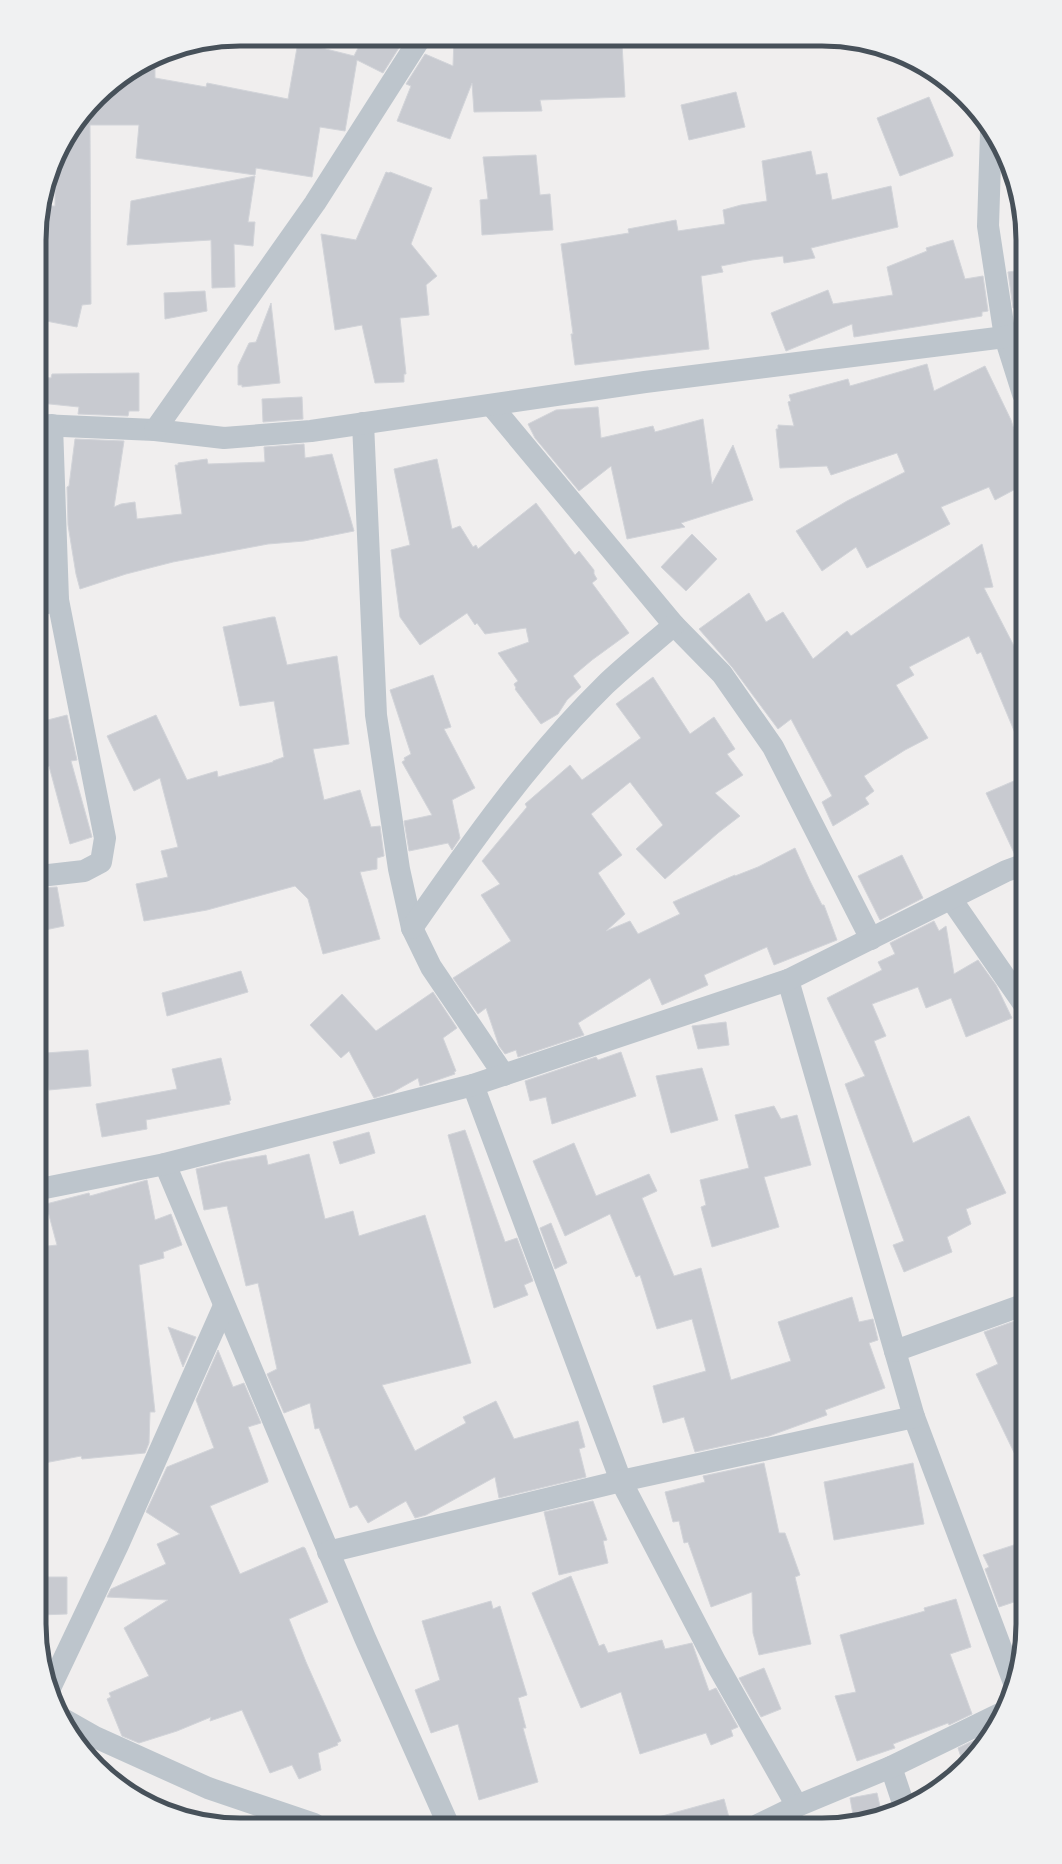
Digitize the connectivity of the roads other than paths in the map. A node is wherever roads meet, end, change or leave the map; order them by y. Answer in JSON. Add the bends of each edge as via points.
{"nodes":[{"id":1,"x":415,"y":46,"type":"edge"},
{"id":2,"x":991,"y":144,"type":"edge"},
{"id":3,"x":1014,"y":334,"type":"edge"},
{"id":4,"x":1016,"y":347,"type":"edge"},
{"id":5,"x":491,"y":405,"type":"junction"},
{"id":6,"x":363,"y":423,"type":"junction"},
{"id":7,"x":46,"y":425,"type":"edge"},
{"id":8,"x":155,"y":430,"type":"junction"},
{"id":9,"x":49,"y":602,"type":"edge"},
{"id":10,"x":674,"y":625,"type":"junction"},
{"id":11,"x":1016,"y":867,"type":"edge"},
{"id":12,"x":46,"y":875,"type":"edge"},
{"id":13,"x":951,"y":899,"type":"junction"},
{"id":14,"x":412,"y":928,"type":"junction"},
{"id":15,"x":871,"y":939,"type":"junction"},
{"id":16,"x":788,"y":980,"type":"junction"},
{"id":17,"x":1016,"y":993,"type":"edge"},
{"id":18,"x":504,"y":1074,"type":"junction"},
{"id":19,"x":473,"y":1085,"type":"junction"},
{"id":20,"x":165,"y":1164,"type":"junction"},
{"id":21,"x":46,"y":1188,"type":"edge"},
{"id":22,"x":224,"y":1306,"type":"junction"},
{"id":23,"x":1016,"y":1308,"type":"edge"},
{"id":24,"x":895,"y":1351,"type":"junction"},
{"id":25,"x":914,"y":1417,"type":"junction"},
{"id":26,"x":621,"y":1481,"type":"junction"},
{"id":27,"x":328,"y":1552,"type":"junction"},
{"id":28,"x":1010,"y":1671,"type":"edge"},
{"id":29,"x":54,"y":1679,"type":"edge"},
{"id":30,"x":992,"y":1718,"type":"edge"},
{"id":31,"x":75,"y":1726,"type":"edge"},
{"id":32,"x":891,"y":1767,"type":"junction"},
{"id":33,"x":902,"y":1800,"type":"edge"},
{"id":34,"x":797,"y":1806,"type":"junction"},
{"id":35,"x":296,"y":1818,"type":"edge"},
{"id":36,"x":445,"y":1818,"type":"edge"},
{"id":37,"x":772,"y":1818,"type":"edge"}],
"edges":[{"from":1,"to":8,"type":"street","via":[[315,203]]},
{"from":2,"to":3,"type":"street","via":[[988,226]]},
{"from":3,"to":4,"type":"street"},
{"from":3,"to":5,"type":"street","via":[[645,382]]},
{"from":5,"to":6,"type":"street"},
{"from":5,"to":10,"type":"street"},
{"from":6,"to":8,"type":"street","via":[[311,431],[224,438]]},
{"from":6,"to":14,"type":"street","via":[[376,715]]},
{"from":7,"to":8,"type":"street"},
{"from":7,"to":9,"type":"street"},
{"from":9,"to":12,"type":"street","via":[[105,838],[101,862],[84,871]]},
{"from":10,"to":14,"type":"street","via":[[606,684],[536,759],[474,840]]},
{"from":10,"to":15,"type":"street","via":[[722,674],[773,747]]},
{"from":11,"to":13,"type":"street"},
{"from":13,"to":15,"type":"street"},
{"from":13,"to":17,"type":"street"},
{"from":14,"to":18,"type":"street","via":[[431,967]]},
{"from":15,"to":16,"type":"street"},
{"from":16,"to":18,"type":"street"},
{"from":16,"to":24,"type":"street"},
{"from":18,"to":19,"type":"street"},
{"from":19,"to":20,"type":"street"},
{"from":19,"to":26,"type":"street"},
{"from":20,"to":21,"type":"street"},
{"from":20,"to":22,"type":"street"},
{"from":22,"to":27,"type":"street"},
{"from":22,"to":29,"type":"street","via":[[118,1545]]},
{"from":23,"to":24,"type":"street"},
{"from":24,"to":25,"type":"street"},
{"from":25,"to":26,"type":"street"},
{"from":25,"to":28,"type":"street"},
{"from":26,"to":27,"type":"street"},
{"from":26,"to":34,"type":"street","via":[[716,1663]]},
{"from":27,"to":36,"type":"street"},
{"from":30,"to":32,"type":"street"},
{"from":31,"to":35,"type":"street","via":[[208,1788]]},
{"from":32,"to":33,"type":"street"},
{"from":32,"to":34,"type":"street"},
{"from":34,"to":37,"type":"street"}]}
